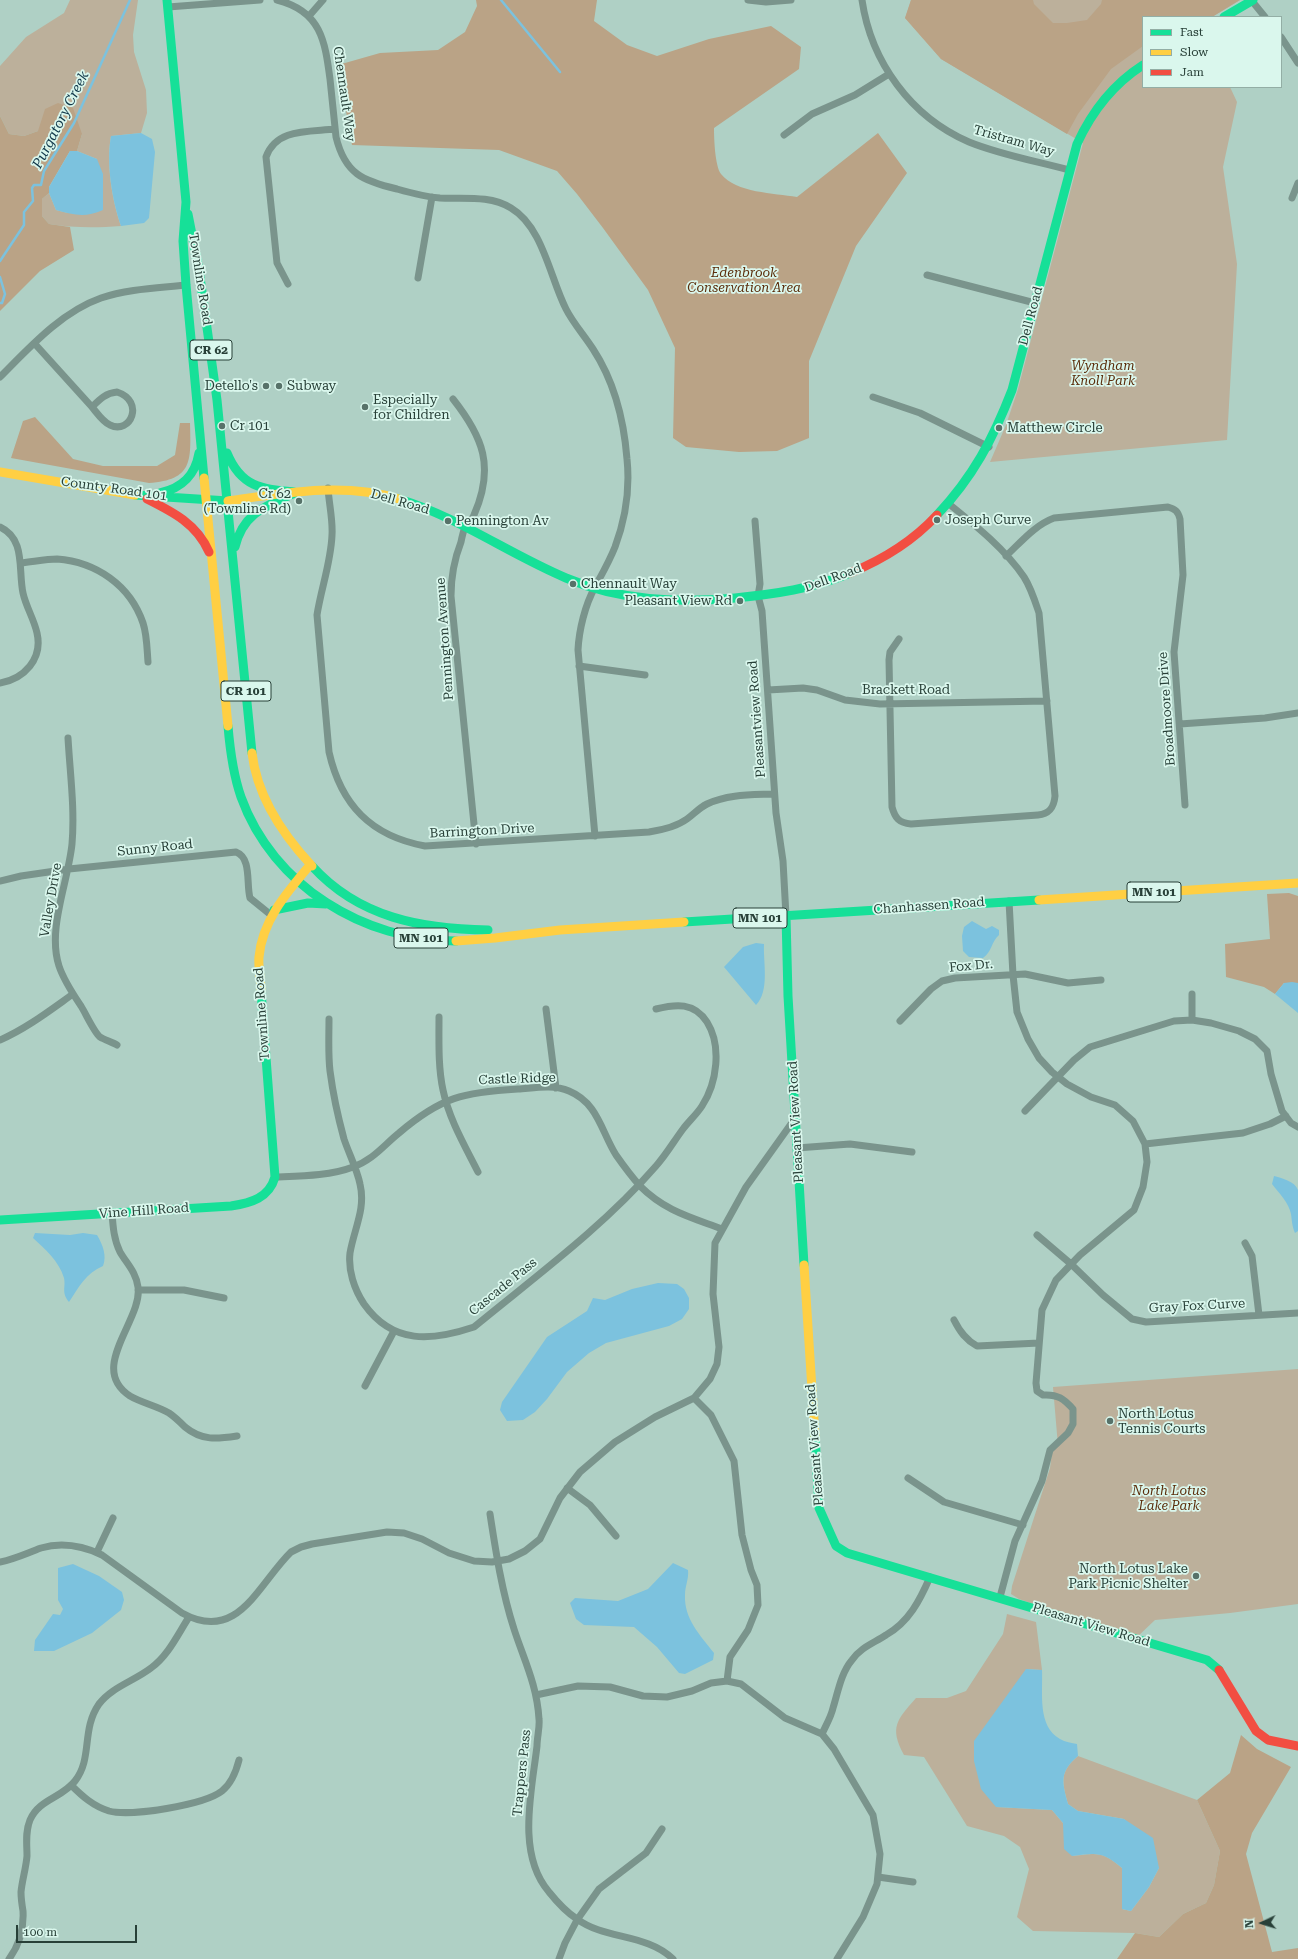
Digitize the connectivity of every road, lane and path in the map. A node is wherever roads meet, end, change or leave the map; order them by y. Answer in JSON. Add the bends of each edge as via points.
{"nodes":[{"id":1,"x":260,"y":0,"type":"edge"},
{"id":2,"x":278,"y":0,"type":"edge"},
{"id":3,"x":323,"y":0,"type":"edge"},
{"id":4,"x":748,"y":0,"type":"edge"},
{"id":5,"x":791,"y":0,"type":"edge"},
{"id":6,"x":862,"y":0,"type":"edge"},
{"id":7,"x":1252,"y":0,"type":"edge"},
{"id":8,"x":168,"y":3,"type":"edge"},
{"id":9,"x":309,"y":16,"type":"junction"},
{"id":10,"x":1226,"y":16,"type":"edge"},
{"id":11,"x":1264,"y":16,"type":"edge"},
{"id":12,"x":1282,"y":39,"type":"edge"},
{"id":13,"x":1298,"y":63,"type":"edge"},
{"id":14,"x":1142,"y":66,"type":"edge"},
{"id":15,"x":889,"y":74,"type":"junction"},
{"id":16,"x":335,"y":129,"type":"junction"},
{"id":17,"x":784,"y":136,"type":"dead end"},
{"id":18,"x":1069,"y":170,"type":"junction"},
{"id":19,"x":1298,"y":183,"type":"edge"},
{"id":20,"x":432,"y":197,"type":"junction"},
{"id":21,"x":1292,"y":198,"type":"dead end"},
{"id":22,"x":186,"y":202,"type":"junction"},
{"id":23,"x":927,"y":275,"type":"dead end"},
{"id":24,"x":418,"y":278,"type":"dead end"},
{"id":25,"x":288,"y":284,"type":"dead end"},
{"id":26,"x":186,"y":285,"type":"junction"},
{"id":27,"x":1035,"y":303,"type":"junction"},
{"id":28,"x":35,"y":344,"type":"junction"},
{"id":29,"x":0,"y":377,"type":"edge"},
{"id":30,"x":873,"y":397,"type":"dead end"},
{"id":31,"x":453,"y":399,"type":"dead end"},
{"id":32,"x":92,"y":407,"type":"junction"},
{"id":33,"x":222,"y":437,"type":"junction"},
{"id":34,"x":201,"y":439,"type":"junction"},
{"id":35,"x":989,"y":446,"type":"junction"},
{"id":36,"x":0,"y":472,"type":"edge"},
{"id":37,"x":328,"y":488,"type":"junction"},
{"id":38,"x":296,"y":493,"type":"junction"},
{"id":39,"x":141,"y":496,"type":"junction"},
{"id":40,"x":206,"y":500,"type":"junction"},
{"id":41,"x":228,"y":500,"type":"junction"},
{"id":42,"x":949,"y":504,"type":"junction"},
{"id":43,"x":755,"y":521,"type":"dead end"},
{"id":44,"x":0,"y":527,"type":"edge"},
{"id":45,"x":465,"y":528,"type":"junction"},
{"id":46,"x":1006,"y":556,"type":"junction"},
{"id":47,"x":21,"y":563,"type":"junction"},
{"id":48,"x":212,"y":565,"type":"junction"},
{"id":49,"x":234,"y":570,"type":"junction"},
{"id":50,"x":594,"y":588,"type":"junction"},
{"id":51,"x":758,"y":596,"type":"junction"},
{"id":52,"x":899,"y":639,"type":"dead end"},
{"id":53,"x":148,"y":662,"type":"dead end"},
{"id":54,"x":579,"y":666,"type":"junction"},
{"id":55,"x":646,"y":675,"type":"dead end"},
{"id":56,"x":0,"y":683,"type":"edge"},
{"id":57,"x":768,"y":690,"type":"junction"},
{"id":58,"x":1047,"y":701,"type":"junction"},
{"id":59,"x":890,"y":704,"type":"junction"},
{"id":60,"x":1298,"y":713,"type":"edge"},
{"id":61,"x":1180,"y":724,"type":"junction"},
{"id":62,"x":68,"y":738,"type":"dead end"},
{"id":63,"x":774,"y":794,"type":"junction"},
{"id":64,"x":1185,"y":805,"type":"dead end"},
{"id":65,"x":595,"y":836,"type":"junction"},
{"id":66,"x":476,"y":844,"type":"junction"},
{"id":67,"x":310,"y":865,"type":"junction"},
{"id":68,"x":69,"y":869,"type":"junction"},
{"id":69,"x":0,"y":881,"type":"edge"},
{"id":70,"x":296,"y":881,"type":"junction"},
{"id":71,"x":1298,"y":883,"type":"edge"},
{"id":72,"x":1009,"y":901,"type":"junction"},
{"id":73,"x":327,"y":904,"type":"junction"},
{"id":74,"x":273,"y":912,"type":"junction"},
{"id":75,"x":786,"y":916,"type":"junction"},
{"id":76,"x":560,"y":930,"type":"junction"},
{"id":77,"x":1013,"y":974,"type":"junction"},
{"id":78,"x":1102,"y":980,"type":"dead end"},
{"id":79,"x":73,"y":994,"type":"junction"},
{"id":80,"x":1192,"y":994,"type":"dead end"},
{"id":81,"x":656,"y":1008,"type":"dead end"},
{"id":82,"x":546,"y":1009,"type":"dead end"},
{"id":83,"x":439,"y":1017,"type":"dead end"},
{"id":84,"x":329,"y":1019,"type":"dead end"},
{"id":85,"x":1192,"y":1020,"type":"junction"},
{"id":86,"x":900,"y":1021,"type":"dead end"},
{"id":87,"x":0,"y":1040,"type":"edge"},
{"id":88,"x":117,"y":1045,"type":"dead end"},
{"id":89,"x":1059,"y":1077,"type":"junction"},
{"id":90,"x":556,"y":1088,"type":"junction"},
{"id":91,"x":446,"y":1101,"type":"junction"},
{"id":92,"x":1025,"y":1111,"type":"dead end"},
{"id":93,"x":1286,"y":1116,"type":"junction"},
{"id":94,"x":796,"y":1118,"type":"junction"},
{"id":95,"x":1298,"y":1127,"type":"edge"},
{"id":96,"x":1145,"y":1144,"type":"junction"},
{"id":97,"x":797,"y":1148,"type":"junction"},
{"id":98,"x":912,"y":1152,"type":"dead end"},
{"id":99,"x":353,"y":1167,"type":"junction"},
{"id":100,"x":478,"y":1172,"type":"dead end"},
{"id":101,"x":276,"y":1177,"type":"junction"},
{"id":102,"x":639,"y":1185,"type":"junction"},
{"id":103,"x":112,"y":1213,"type":"junction"},
{"id":104,"x":0,"y":1220,"type":"edge"},
{"id":105,"x":722,"y":1229,"type":"junction"},
{"id":106,"x":1037,"y":1235,"type":"dead end"},
{"id":107,"x":1245,"y":1243,"type":"dead end"},
{"id":108,"x":1071,"y":1264,"type":"junction"},
{"id":109,"x":138,"y":1290,"type":"junction"},
{"id":110,"x":224,"y":1298,"type":"dead end"},
{"id":111,"x":1298,"y":1313,"type":"edge"},
{"id":112,"x":1259,"y":1315,"type":"junction"},
{"id":113,"x":954,"y":1320,"type":"dead end"},
{"id":114,"x":394,"y":1331,"type":"junction"},
{"id":115,"x":1039,"y":1343,"type":"junction"},
{"id":116,"x":365,"y":1386,"type":"dead end"},
{"id":117,"x":694,"y":1398,"type":"junction"},
{"id":118,"x":237,"y":1436,"type":"dead end"},
{"id":119,"x":908,"y":1478,"type":"dead end"},
{"id":120,"x":567,"y":1488,"type":"junction"},
{"id":121,"x":490,"y":1514,"type":"dead end"},
{"id":122,"x":113,"y":1518,"type":"dead end"},
{"id":123,"x":1023,"y":1525,"type":"junction"},
{"id":124,"x":616,"y":1536,"type":"dead end"},
{"id":125,"x":97,"y":1552,"type":"junction"},
{"id":126,"x":498,"y":1561,"type":"junction"},
{"id":127,"x":0,"y":1562,"type":"edge"},
{"id":128,"x":930,"y":1577,"type":"junction"},
{"id":129,"x":1000,"y":1598,"type":"junction"},
{"id":130,"x":189,"y":1617,"type":"junction"},
{"id":131,"x":727,"y":1681,"type":"junction"},
{"id":132,"x":536,"y":1695,"type":"junction"},
{"id":133,"x":822,"y":1734,"type":"junction"},
{"id":134,"x":1298,"y":1746,"type":"edge"},
{"id":135,"x":239,"y":1760,"type":"dead end"},
{"id":136,"x":71,"y":1785,"type":"junction"},
{"id":137,"x":662,"y":1829,"type":"dead end"},
{"id":138,"x":878,"y":1877,"type":"junction"},
{"id":139,"x":913,"y":1882,"type":"dead end"},
{"id":140,"x":577,"y":1920,"type":"junction"},
{"id":141,"x":9,"y":1959,"type":"edge"},
{"id":142,"x":559,"y":1959,"type":"edge"},
{"id":143,"x":673,"y":1959,"type":"edge"},
{"id":144,"x":837,"y":1959,"type":"edge"}],
"edges":[{"from":1,"to":8,"type":"street"},
{"from":2,"to":9,"type":"street","name":"Chennault Way","via":[[299,8]]},
{"from":3,"to":9,"type":"street"},
{"from":4,"to":5,"type":"street"},
{"from":6,"to":15,"type":"street","name":"Tristram Way","via":[[871,38]]},
{"from":7,"to":10,"type":"main road"},
{"from":7,"to":11,"type":"street"},
{"from":8,"to":22,"type":"main road","name":"Townline Road","number":"CR 62"},
{"from":9,"to":16,"type":"street","name":"Chennault Way","via":[[323,37]]},
{"from":12,"to":13,"type":"street"},
{"from":14,"to":18,"type":"main road","name":"Dell Road","via":[[1121,80],[1096,108],[1082,131]]},
{"from":15,"to":17,"type":"street","via":[[855,95],[812,114]]},
{"from":15,"to":18,"type":"street","name":"Tristram Way","via":[[909,100],[947,131],[992,150]]},
{"from":16,"to":20,"type":"street","name":"Chennault Way","via":[[345,162],[365,180]]},
{"from":16,"to":25,"type":"street","via":[[281,137],[274,142],[266,157],[277,263]]},
{"from":18,"to":27,"type":"main road","name":"Dell Road"},
{"from":19,"to":21,"type":"street"},
{"from":20,"to":24,"type":"street"},
{"from":20,"to":50,"type":"street","name":"Chennault Way","via":[[498,202],[522,217],[544,253],[566,310],[594,350],[607,376],[618,403],[624,432],[628,461],[627,491],[615,547]]},
{"from":22,"to":26,"type":"main road","name":"Townline Road","number":"CR 62","via":[[183,241]]},
{"from":22,"to":33,"type":"main road","name":"Townline Road","number":"CR 62","via":[[195,242]]},
{"from":23,"to":27,"type":"street"},
{"from":26,"to":28,"type":"street","via":[[118,293],[100,298],[68,315]]},
{"from":26,"to":34,"type":"main road","name":"Townline Road","number":"CR 62"},
{"from":27,"to":35,"type":"main road","name":"Dell Road","via":[[1012,390],[1002,421]]},
{"from":28,"to":29,"type":"street"},
{"from":28,"to":32,"type":"street"},
{"from":30,"to":35,"type":"street","via":[[940,422]]},
{"from":31,"to":45,"type":"street","name":"Pennington Avenue","via":[[476,431],[484,463],[481,497],[473,517]]},
{"from":32,"to":32,"type":"street","via":[[102,397],[117,392],[125,394],[131,400],[133,414],[123,426],[116,427],[109,425]]},
{"from":33,"to":38,"type":"main road","via":[[234,470],[243,479],[258,488]]},
{"from":33,"to":41,"type":"main road","name":"Townline Road","number":"CR 62"},
{"from":34,"to":39,"type":"main road","via":[[196,466],[187,481],[172,491]]},
{"from":34,"to":40,"type":"main road","name":"Townline Road","number":"CR 62"},
{"from":35,"to":42,"type":"main road","name":"Dell Road","via":[[964,486]]},
{"from":36,"to":39,"type":"main road","name":"County Road 101","number":"CR 101"},
{"from":37,"to":38,"type":"main road","name":"Dell Road"},
{"from":37,"to":45,"type":"main road","name":"Dell Road","via":[[389,496],[426,509]]},
{"from":37,"to":66,"type":"street","name":"Barrington Drive","via":[[332,535],[330,557],[317,616],[329,752],[340,787],[361,816],[374,828],[390,836],[407,843],[425,846]]},
{"from":38,"to":41,"type":"main road","name":"Dell Road"},
{"from":38,"to":49,"type":"main road","via":[[247,518],[236,545]]},
{"from":39,"to":40,"type":"main road","name":"County Road 101","number":"CR 101"},
{"from":39,"to":48,"type":"main road","number":"CR 101","via":[[188,522],[207,546]]},
{"from":40,"to":41,"type":"main road","name":"County Road 101","number":"CR 101"},
{"from":40,"to":48,"type":"main road","number":"CR 101"},
{"from":41,"to":49,"type":"main road","name":"CR 101","number":"CR 101"},
{"from":42,"to":46,"type":"street"},
{"from":42,"to":51,"type":"main road","name":"Dell Road","via":[[913,538],[854,572],[801,590]]},
{"from":43,"to":51,"type":"street","name":"Pleasantview Road","via":[[760,584]]},
{"from":44,"to":47,"type":"street","via":[[16,544]]},
{"from":45,"to":50,"type":"main road","name":"Dell Road","via":[[563,576]]},
{"from":45,"to":66,"type":"street","name":"Pennington Avenue","via":[[454,558],[451,596]]},
{"from":46,"to":58,"type":"street","via":[[1024,578],[1039,613]]},
{"from":46,"to":61,"type":"street","name":"Broadmoore Drive","via":[[1035,528],[1054,518],[1168,507],[1179,513],[1183,575],[1174,652]]},
{"from":47,"to":53,"type":"street","via":[[55,559],[72,561],[88,565],[117,583],[137,609],[143,624]]},
{"from":47,"to":56,"type":"street","via":[[23,593],[35,624],[38,647],[29,667],[21,675],[11,681]]},
{"from":48,"to":70,"type":"main road","number":"CR 101","via":[[234,771],[242,798],[259,833]]},
{"from":49,"to":67,"type":"main road","name":"CR 101","number":"CR 101","via":[[257,778],[282,829],[297,853]]},
{"from":50,"to":51,"type":"main road","name":"Dell Road","via":[[642,600],[671,602]]},
{"from":50,"to":54,"type":"street","name":"Chennault Way","via":[[579,634]]},
{"from":51,"to":57,"type":"street","name":"Pleasantview Road","via":[[762,611]]},
{"from":52,"to":59,"type":"street","via":[[890,652]]},
{"from":54,"to":55,"type":"street"},
{"from":54,"to":65,"type":"street","name":"Chennault Way"},
{"from":57,"to":59,"type":"street","name":"Brackett Road","via":[[804,688],[863,703]]},
{"from":57,"to":63,"type":"street","name":"Pleasantview Road"},
{"from":58,"to":59,"type":"street","name":"Brackett Road"},
{"from":58,"to":59,"type":"street","via":[[1055,796],[1051,810],[1038,816],[911,824],[898,819],[892,807]]},
{"from":60,"to":61,"type":"street"},
{"from":61,"to":64,"type":"street","name":"Broadmoore Drive"},
{"from":62,"to":68,"type":"street","name":"Valley Drive","via":[[73,815]]},
{"from":63,"to":65,"type":"street","name":"Barrington Drive","via":[[717,800],[706,804],[686,820],[662,830]]},
{"from":63,"to":75,"type":"street","name":"Pleasantview Road","via":[[783,861]]},
{"from":65,"to":66,"type":"street","name":"Barrington Drive"},
{"from":67,"to":70,"type":"main road","name":"Townline Road"},
{"from":67,"to":76,"type":"main road","number":"MN 101","via":[[341,892],[364,906],[407,922],[447,929]]},
{"from":68,"to":69,"type":"street","name":"Sunny Road"},
{"from":68,"to":74,"type":"street","name":"Sunny Road","via":[[236,852],[242,855],[246,862],[250,898]]},
{"from":68,"to":79,"type":"street","name":"Valley Drive","via":[[55,938],[59,967]]},
{"from":70,"to":73,"type":"main road","number":"MN 101"},
{"from":70,"to":74,"type":"main road","name":"Townline Road"},
{"from":71,"to":72,"type":"main road","name":"Chanhassen Road","number":"MN 101"},
{"from":72,"to":75,"type":"main road","name":"Chanhassen Road","number":"MN 101"},
{"from":72,"to":77,"type":"street"},
{"from":73,"to":74,"type":"main road","via":[[308,902]]},
{"from":73,"to":76,"type":"main road","number":"MN 101","via":[[372,928],[430,940],[463,940]]},
{"from":74,"to":101,"type":"main road","name":"Townline Road","via":[[262,936],[258,970]]},
{"from":75,"to":76,"type":"main road","name":"Chanhassen Road","number":"MN 101"},
{"from":75,"to":94,"type":"main road","name":"Pleasant View Road"},
{"from":77,"to":78,"type":"street","name":"Fox Dr.","via":[[1068,983]]},
{"from":77,"to":86,"type":"street","name":"Fox Dr.","via":[[942,981]]},
{"from":77,"to":89,"type":"street","via":[[1017,1012],[1028,1039],[1039,1058]]},
{"from":79,"to":87,"type":"street","via":[[17,1033]]},
{"from":79,"to":88,"type":"street","name":"Valley Drive","via":[[100,1037]]},
{"from":80,"to":85,"type":"street"},
{"from":81,"to":102,"type":"street","name":"Cascade Pass","via":[[675,1004],[690,1006],[701,1014],[713,1035],[714,1073],[702,1106]]},
{"from":82,"to":90,"type":"street"},
{"from":83,"to":91,"type":"street","via":[[439,1048]]},
{"from":84,"to":99,"type":"street","name":"Cascade Pass","via":[[332,1085]]},
{"from":85,"to":89,"type":"street","via":[[1174,1021],[1090,1047]]},
{"from":85,"to":93,"type":"street","via":[[1225,1027],[1255,1039],[1267,1052],[1276,1096]]},
{"from":89,"to":92,"type":"street"},
{"from":89,"to":96,"type":"street","via":[[1091,1097],[1116,1105],[1132,1121]]},
{"from":90,"to":91,"type":"street","name":"Castle Ridge","via":[[470,1092]]},
{"from":90,"to":102,"type":"street","name":"Castle Ridge","via":[[581,1097],[593,1109],[616,1154]]},
{"from":91,"to":99,"type":"street","name":"Castle Ridge","via":[[428,1109],[375,1156]]},
{"from":91,"to":100,"type":"street"},
{"from":93,"to":95,"type":"street"},
{"from":93,"to":96,"type":"street","via":[[1243,1133]]},
{"from":94,"to":97,"type":"main road","name":"Pleasant View Road"},
{"from":94,"to":105,"type":"street","via":[[746,1187]]},
{"from":96,"to":108,"type":"street","via":[[1147,1162],[1143,1187],[1134,1210]]},
{"from":97,"to":98,"type":"street","via":[[850,1144]]},
{"from":97,"to":128,"type":"main road","name":"Pleasant View Road","via":[[819,1508],[836,1546],[847,1553]]},
{"from":99,"to":101,"type":"street","name":"Castle Ridge","via":[[327,1173]]},
{"from":99,"to":114,"type":"street","name":"Cascade Pass","via":[[362,1198],[350,1252],[351,1275],[358,1296],[372,1315]]},
{"from":101,"to":103,"type":"main road","name":"Vine Hill Road","via":[[266,1195],[244,1204]]},
{"from":102,"to":105,"type":"street","name":"Castle Ridge","via":[[667,1208]]},
{"from":102,"to":114,"type":"street","name":"Cascade Pass","via":[[588,1232],[474,1327],[429,1338]]},
{"from":103,"to":104,"type":"main road","name":"Vine Hill Road"},
{"from":103,"to":109,"type":"street","via":[[115,1240],[136,1276]]},
{"from":105,"to":117,"type":"street","via":[[715,1243],[713,1264],[713,1294],[719,1347],[717,1364],[710,1379]]},
{"from":106,"to":108,"type":"street","name":"Gray Fox Curve"},
{"from":107,"to":112,"type":"street","via":[[1252,1256]]},
{"from":108,"to":112,"type":"street","name":"Gray Fox Curve","via":[[1132,1319],[1146,1322]]},
{"from":108,"to":115,"type":"street","via":[[1056,1280],[1042,1310]]},
{"from":109,"to":110,"type":"street","via":[[184,1290]]},
{"from":109,"to":118,"type":"street","via":[[114,1361],[114,1372],[119,1385],[130,1396],[171,1414],[192,1433],[212,1439]]},
{"from":111,"to":112,"type":"street","name":"Gray Fox Curve"},
{"from":113,"to":115,"type":"street","via":[[969,1342],[977,1346]]},
{"from":114,"to":116,"type":"street"},
{"from":115,"to":123,"type":"street","via":[[1037,1391],[1043,1395],[1051,1394],[1063,1398],[1073,1409],[1073,1424],[1068,1433],[1050,1450],[1042,1481]]},
{"from":117,"to":120,"type":"street","via":[[615,1442],[580,1472]]},
{"from":117,"to":131,"type":"street","via":[[711,1415],[734,1461],[742,1536],[757,1585],[758,1604],[748,1630],[730,1657]]},
{"from":119,"to":123,"type":"street","via":[[944,1502]]},
{"from":120,"to":124,"type":"street","via":[[590,1505]]},
{"from":120,"to":126,"type":"street","via":[[540,1539],[525,1551]]},
{"from":121,"to":126,"type":"street","name":"Trappers Pass"},
{"from":122,"to":125,"type":"street"},
{"from":123,"to":129,"type":"street","via":[[1015,1541]]},
{"from":125,"to":127,"type":"street","via":[[73,1545],[57,1545]]},
{"from":125,"to":130,"type":"street"},
{"from":126,"to":130,"type":"street","via":[[474,1561],[404,1533],[387,1532],[312,1544],[301,1546],[291,1552],[241,1612],[218,1621]]},
{"from":126,"to":132,"type":"street","name":"Trappers Pass","via":[[503,1593]]},
{"from":128,"to":129,"type":"main road","name":"Pleasant View Road"},
{"from":128,"to":133,"type":"street","via":[[918,1602],[903,1622],[887,1635],[862,1649],[851,1660]]},
{"from":129,"to":134,"type":"main road","name":"Pleasant View Road","via":[[1207,1660],[1224,1676],[1256,1731],[1268,1740]]},
{"from":130,"to":136,"type":"street","via":[[165,1654],[153,1667],[109,1693],[99,1704],[87,1731],[86,1758],[82,1770]]},
{"from":131,"to":132,"type":"street","via":[[711,1683],[667,1697],[643,1696],[610,1687],[578,1686]]},
{"from":131,"to":133,"type":"street","via":[[741,1684],[785,1718]]},
{"from":132,"to":140,"type":"street","name":"Trappers Pass","via":[[539,1720],[530,1796],[530,1850],[538,1874],[547,1890]]},
{"from":133,"to":138,"type":"street","via":[[874,1815],[880,1854]]},
{"from":135,"to":136,"type":"street","via":[[230,1782],[212,1798],[140,1813],[125,1814],[95,1806]]},
{"from":136,"to":141,"type":"street","via":[[45,1801],[30,1820],[21,1894],[23,1925],[20,1940]]},
{"from":137,"to":140,"type":"street","via":[[646,1853],[599,1889]]},
{"from":138,"to":139,"type":"street"},
{"from":138,"to":144,"type":"street","via":[[864,1917]]},
{"from":140,"to":142,"type":"street"},
{"from":140,"to":143,"type":"street","name":"Trappers Pass","via":[[598,1929],[649,1943]]}]}
